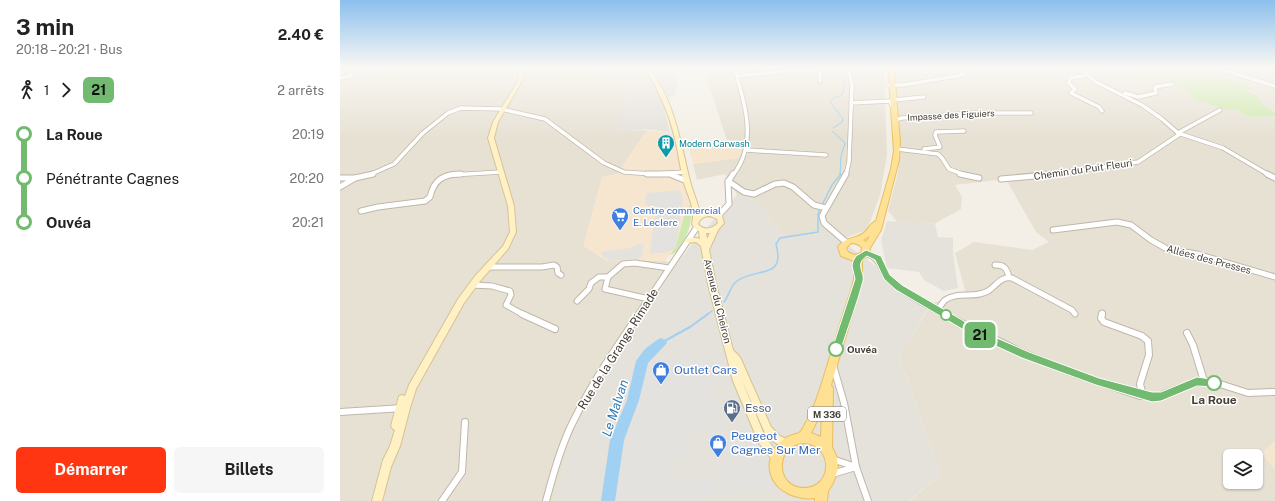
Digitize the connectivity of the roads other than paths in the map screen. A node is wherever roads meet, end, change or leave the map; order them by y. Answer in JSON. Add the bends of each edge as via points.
{"nodes":[{"id":1,"x":514,"y":91,"type":"edge"},
{"id":2,"x":662,"y":91,"type":"edge"},
{"id":3,"x":743,"y":91,"type":"edge"},
{"id":4,"x":852,"y":91,"type":"edge"},
{"id":5,"x":891,"y":91,"type":"edge"},
{"id":6,"x":1072,"y":91,"type":"edge"},
{"id":7,"x":1115,"y":91,"type":"edge"},
{"id":8,"x":1156,"y":91,"type":"edge"},
{"id":9,"x":1120,"y":93,"type":"junction"},
{"id":10,"x":924,"y":97,"type":"dead end"},
{"id":11,"x":892,"y":101,"type":"junction"},
{"id":12,"x":851,"y":103,"type":"junction"},
{"id":13,"x":503,"y":109,"type":"junction"},
{"id":14,"x":1220,"y":110,"type":"dead end"},
{"id":15,"x":1102,"y":111,"type":"dead end"},
{"id":16,"x":1031,"y":113,"type":"dead end"},
{"id":17,"x":895,"y":117,"type":"junction"},
{"id":18,"x":964,"y":131,"type":"dead end"},
{"id":19,"x":1180,"y":134,"type":"junction"},
{"id":20,"x":897,"y":148,"type":"junction"},
{"id":21,"x":746,"y":150,"type":"junction"},
{"id":22,"x":826,"y":155,"type":"dead end"},
{"id":23,"x":501,"y":172,"type":"junction"},
{"id":24,"x":685,"y":172,"type":"junction"},
{"id":25,"x":671,"y":174,"type":"junction"},
{"id":26,"x":340,"y":178,"type":"edge"},
{"id":27,"x":355,"y":178,"type":"junction"},
{"id":28,"x":979,"y":178,"type":"dead end"},
{"id":29,"x":1275,"y":178,"type":"edge"},
{"id":30,"x":1001,"y":179,"type":"dead end"},
{"id":31,"x":687,"y":181,"type":"junction"},
{"id":32,"x":728,"y":181,"type":"junction"},
{"id":33,"x":735,"y":186,"type":"junction"},
{"id":34,"x":340,"y":187,"type":"edge"},
{"id":35,"x":728,"y":188,"type":"junction"},
{"id":36,"x":889,"y":188,"type":"junction"},
{"id":37,"x":695,"y":205,"type":"junction"},
{"id":38,"x":826,"y":208,"type":"junction"},
{"id":39,"x":362,"y":211,"type":"dead end"},
{"id":40,"x":708,"y":214,"type":"junction"},
{"id":41,"x":880,"y":215,"type":"junction"},
{"id":42,"x":718,"y":216,"type":"junction"},
{"id":43,"x":697,"y":219,"type":"junction"},
{"id":44,"x":699,"y":229,"type":"junction"},
{"id":45,"x":715,"y":229,"type":"junction"},
{"id":46,"x":1053,"y":230,"type":"dead end"},
{"id":47,"x":688,"y":241,"type":"junction"},
{"id":48,"x":856,"y":241,"type":"junction"},
{"id":49,"x":846,"y":242,"type":"junction"},
{"id":50,"x":705,"y":247,"type":"junction"},
{"id":51,"x":864,"y":253,"type":"junction"},
{"id":52,"x":847,"y":256,"type":"junction"},
{"id":53,"x":995,"y":265,"type":"dead end"},
{"id":54,"x":488,"y":267,"type":"junction"},
{"id":55,"x":670,"y":268,"type":"junction"},
{"id":56,"x":561,"y":275,"type":"dead end"},
{"id":57,"x":608,"y":277,"type":"junction"},
{"id":58,"x":1009,"y":277,"type":"junction"},
{"id":59,"x":1275,"y":277,"type":"edge"},
{"id":60,"x":472,"y":285,"type":"junction"},
{"id":61,"x":856,"y":287,"type":"junction"},
{"id":62,"x":649,"y":299,"type":"junction"},
{"id":63,"x":577,"y":301,"type":"dead end"},
{"id":64,"x":938,"y":310,"type":"junction"},
{"id":65,"x":1102,"y":313,"type":"dead end"},
{"id":66,"x":1075,"y":314,"type":"dead end"},
{"id":67,"x":555,"y":329,"type":"dead end"},
{"id":68,"x":1187,"y":333,"type":"dead end"},
{"id":69,"x":731,"y":353,"type":"junction"},
{"id":70,"x":833,"y":362,"type":"junction"},
{"id":71,"x":828,"y":381,"type":"junction"},
{"id":72,"x":1204,"y":381,"type":"junction"},
{"id":73,"x":1275,"y":392,"type":"edge"},
{"id":74,"x":1143,"y":396,"type":"junction"},
{"id":75,"x":402,"y":408,"type":"junction"},
{"id":76,"x":340,"y":412,"type":"edge"},
{"id":77,"x":464,"y":422,"type":"dead end"},
{"id":78,"x":802,"y":438,"type":"junction"},
{"id":79,"x":787,"y":444,"type":"junction"},
{"id":80,"x":826,"y":447,"type":"junction"},
{"id":81,"x":832,"y":458,"type":"junction"},
{"id":82,"x":777,"y":459,"type":"junction"},
{"id":83,"x":856,"y":467,"type":"junction"},
{"id":84,"x":832,"y":474,"type":"junction"},
{"id":85,"x":821,"y":495,"type":"edge"},
{"id":86,"x":799,"y":498,"type":"edge"},
{"id":87,"x":377,"y":501,"type":"edge"},
{"id":88,"x":442,"y":501,"type":"edge"},
{"id":89,"x":546,"y":501,"type":"edge"},
{"id":90,"x":868,"y":501,"type":"edge"}],
"edges":[{"from":1,"to":13,"type":"main road"},
{"from":2,"to":24,"type":"main road","name":"Avenue du Cheiron"},
{"from":3,"to":21,"type":"street","via":[[747,120]]},
{"from":4,"to":12,"type":"street"},
{"from":5,"to":11,"type":"main road"},
{"from":6,"to":15,"type":"street","via":[[1071,93]]},
{"from":7,"to":9,"type":"street"},
{"from":8,"to":9,"type":"street","via":[[1138,97]]},
{"from":9,"to":19,"type":"street","via":[[1156,114]]},
{"from":10,"to":11,"type":"street"},
{"from":11,"to":12,"type":"street"},
{"from":11,"to":17,"type":"main road"},
{"from":11,"to":36,"type":"main road"},
{"from":12,"to":38,"type":"street","via":[[849,162],[846,174]]},
{"from":13,"to":23,"type":"main road","via":[[491,138]]},
{"from":13,"to":25,"type":"street","via":[[545,119],[604,163],[624,172]]},
{"from":13,"to":27,"type":"street","via":[[454,110],[423,134],[394,164]]},
{"from":14,"to":19,"type":"street","name":"Chemin du Puit Fleuri"},
{"from":16,"to":17,"type":"street","name":"Impasse des Figuiers"},
{"from":17,"to":20,"type":"main road"},
{"from":18,"to":20,"type":"street","via":[[936,132],[940,147]]},
{"from":19,"to":29,"type":"street","via":[[1223,148]]},
{"from":19,"to":30,"type":"street","name":"Chemin du Puit Fleuri","via":[[1138,162]]},
{"from":20,"to":28,"type":"street","via":[[938,154],[951,170]]},
{"from":20,"to":36,"type":"main road"},
{"from":21,"to":22,"type":"street"},
{"from":21,"to":32,"type":"street","via":[[740,166]]},
{"from":23,"to":39,"type":"street","via":[[452,174],[432,187],[430,196],[425,201]]},
{"from":23,"to":54,"type":"main road","via":[[514,226],[511,239]]},
{"from":24,"to":25,"type":"street"},
{"from":24,"to":31,"type":"main road","name":"Avenue du Cheiron"},
{"from":25,"to":31,"type":"street"},
{"from":26,"to":27,"type":"street"},
{"from":27,"to":34,"type":"street"},
{"from":31,"to":37,"type":"main road","name":"Avenue du Cheiron"},
{"from":32,"to":33,"type":"street"},
{"from":32,"to":35,"type":"street"},
{"from":33,"to":35,"type":"street"},
{"from":33,"to":38,"type":"street","via":[[754,194],[776,183],[785,183],[798,190],[815,205]]},
{"from":35,"to":42,"type":"street","via":[[729,205]]},
{"from":36,"to":41,"type":"main road"},
{"from":37,"to":40,"type":"main road"},
{"from":37,"to":43,"type":"main road","name":"Avenue du Cheiron"},
{"from":38,"to":49,"type":"street","via":[[822,216],[824,223]]},
{"from":40,"to":42,"type":"main road"},
{"from":40,"to":43,"type":"main road"},
{"from":41,"to":48,"type":"main road","via":[[868,234]]},
{"from":41,"to":51,"type":"main road","via":[[876,235]]},
{"from":42,"to":45,"type":"main road","name":"Avenue du Cheiron","via":[[721,222]]},
{"from":43,"to":44,"type":"main road","name":"Avenue du Cheiron","via":[[695,222]]},
{"from":44,"to":45,"type":"main road"},
{"from":44,"to":47,"type":"street","name":"Rue de la Grange Rimade"},
{"from":44,"to":50,"type":"main road","name":"Avenue du Cheiron"},
{"from":45,"to":50,"type":"main road","name":"Avenue du Cheiron"},
{"from":46,"to":59,"type":"street","name":"Allées des Presses","via":[[1117,222],[1131,225],[1167,248]]},
{"from":47,"to":50,"type":"main road","via":[[697,240]]},
{"from":47,"to":55,"type":"street","name":"Rue de la Grange Rimade"},
{"from":48,"to":49,"type":"main road"},
{"from":48,"to":51,"type":"main road","via":[[863,243]]},
{"from":49,"to":52,"type":"main road","via":[[842,249]]},
{"from":50,"to":69,"type":"main road","name":"Avenue du Cheiron"},
{"from":51,"to":52,"type":"main road"},
{"from":51,"to":61,"type":"main road","number":"M 336","via":[[856,266],[859,279]]},
{"from":51,"to":64,"type":"street","via":[[878,258],[887,277],[893,283]]},
{"from":52,"to":61,"type":"main road","number":"M 336"},
{"from":53,"to":58,"type":"street","via":[[1005,267]]},
{"from":54,"to":56,"type":"street","via":[[554,265]]},
{"from":54,"to":60,"type":"main road"},
{"from":55,"to":57,"type":"street","via":[[635,263],[623,264]]},
{"from":55,"to":62,"type":"street","name":"Rue de la Grange Rimade"},
{"from":57,"to":62,"type":"street","via":[[604,288]]},
{"from":57,"to":63,"type":"street","via":[[599,277],[591,283],[589,289]]},
{"from":58,"to":64,"type":"street","via":[[1001,279],[984,293],[946,300]]},
{"from":58,"to":66,"type":"street","via":[[1072,310]]},
{"from":60,"to":67,"type":"street","via":[[492,286],[510,291],[511,295],[506,305]]},
{"from":60,"to":75,"type":"main road","via":[[427,361],[410,384]]},
{"from":61,"to":70,"type":"main road","number":"M 336"},
{"from":62,"to":89,"type":"street","name":"Rue de la Grange Rimade","via":[[602,369],[574,419]]},
{"from":64,"to":74,"type":"street","via":[[978,334],[1026,355]]},
{"from":65,"to":74,"type":"street","via":[[1100,318],[1104,322],[1142,336],[1148,341],[1149,355],[1140,384]]},
{"from":68,"to":72,"type":"street","via":[[1194,342],[1200,374]]},
{"from":69,"to":79,"type":"main road","name":"Avenue du Cheiron","via":[[737,360],[768,430]]},
{"from":69,"to":82,"type":"main road","name":"Avenue du Cheiron","via":[[746,405],[762,440]]},
{"from":70,"to":71,"type":"main road","number":"M 336"},
{"from":70,"to":83,"type":"street"},
{"from":71,"to":78,"type":"main road","number":"M 336","via":[[815,416]]},
{"from":71,"to":80,"type":"main road","number":"M 336"},
{"from":72,"to":73,"type":"street","via":[[1250,393]]},
{"from":72,"to":74,"type":"street","via":[[1161,396]]},
{"from":75,"to":76,"type":"street"},
{"from":75,"to":87,"type":"main road","via":[[395,446]]},
{"from":77,"to":88,"type":"street","via":[[462,472]]},
{"from":78,"to":79,"type":"main road"},
{"from":78,"to":80,"type":"main road","via":[[810,438]]},
{"from":79,"to":82,"type":"main road"},
{"from":80,"to":81,"type":"main road"},
{"from":81,"to":83,"type":"street"},
{"from":81,"to":84,"type":"main road"},
{"from":82,"to":86,"type":"main road","via":[[776,468],[782,484]]},
{"from":83,"to":84,"type":"street"},
{"from":83,"to":90,"type":"street"},
{"from":84,"to":85,"type":"main road"},
{"from":85,"to":86,"type":"main road","via":[[810,494]]}]}
